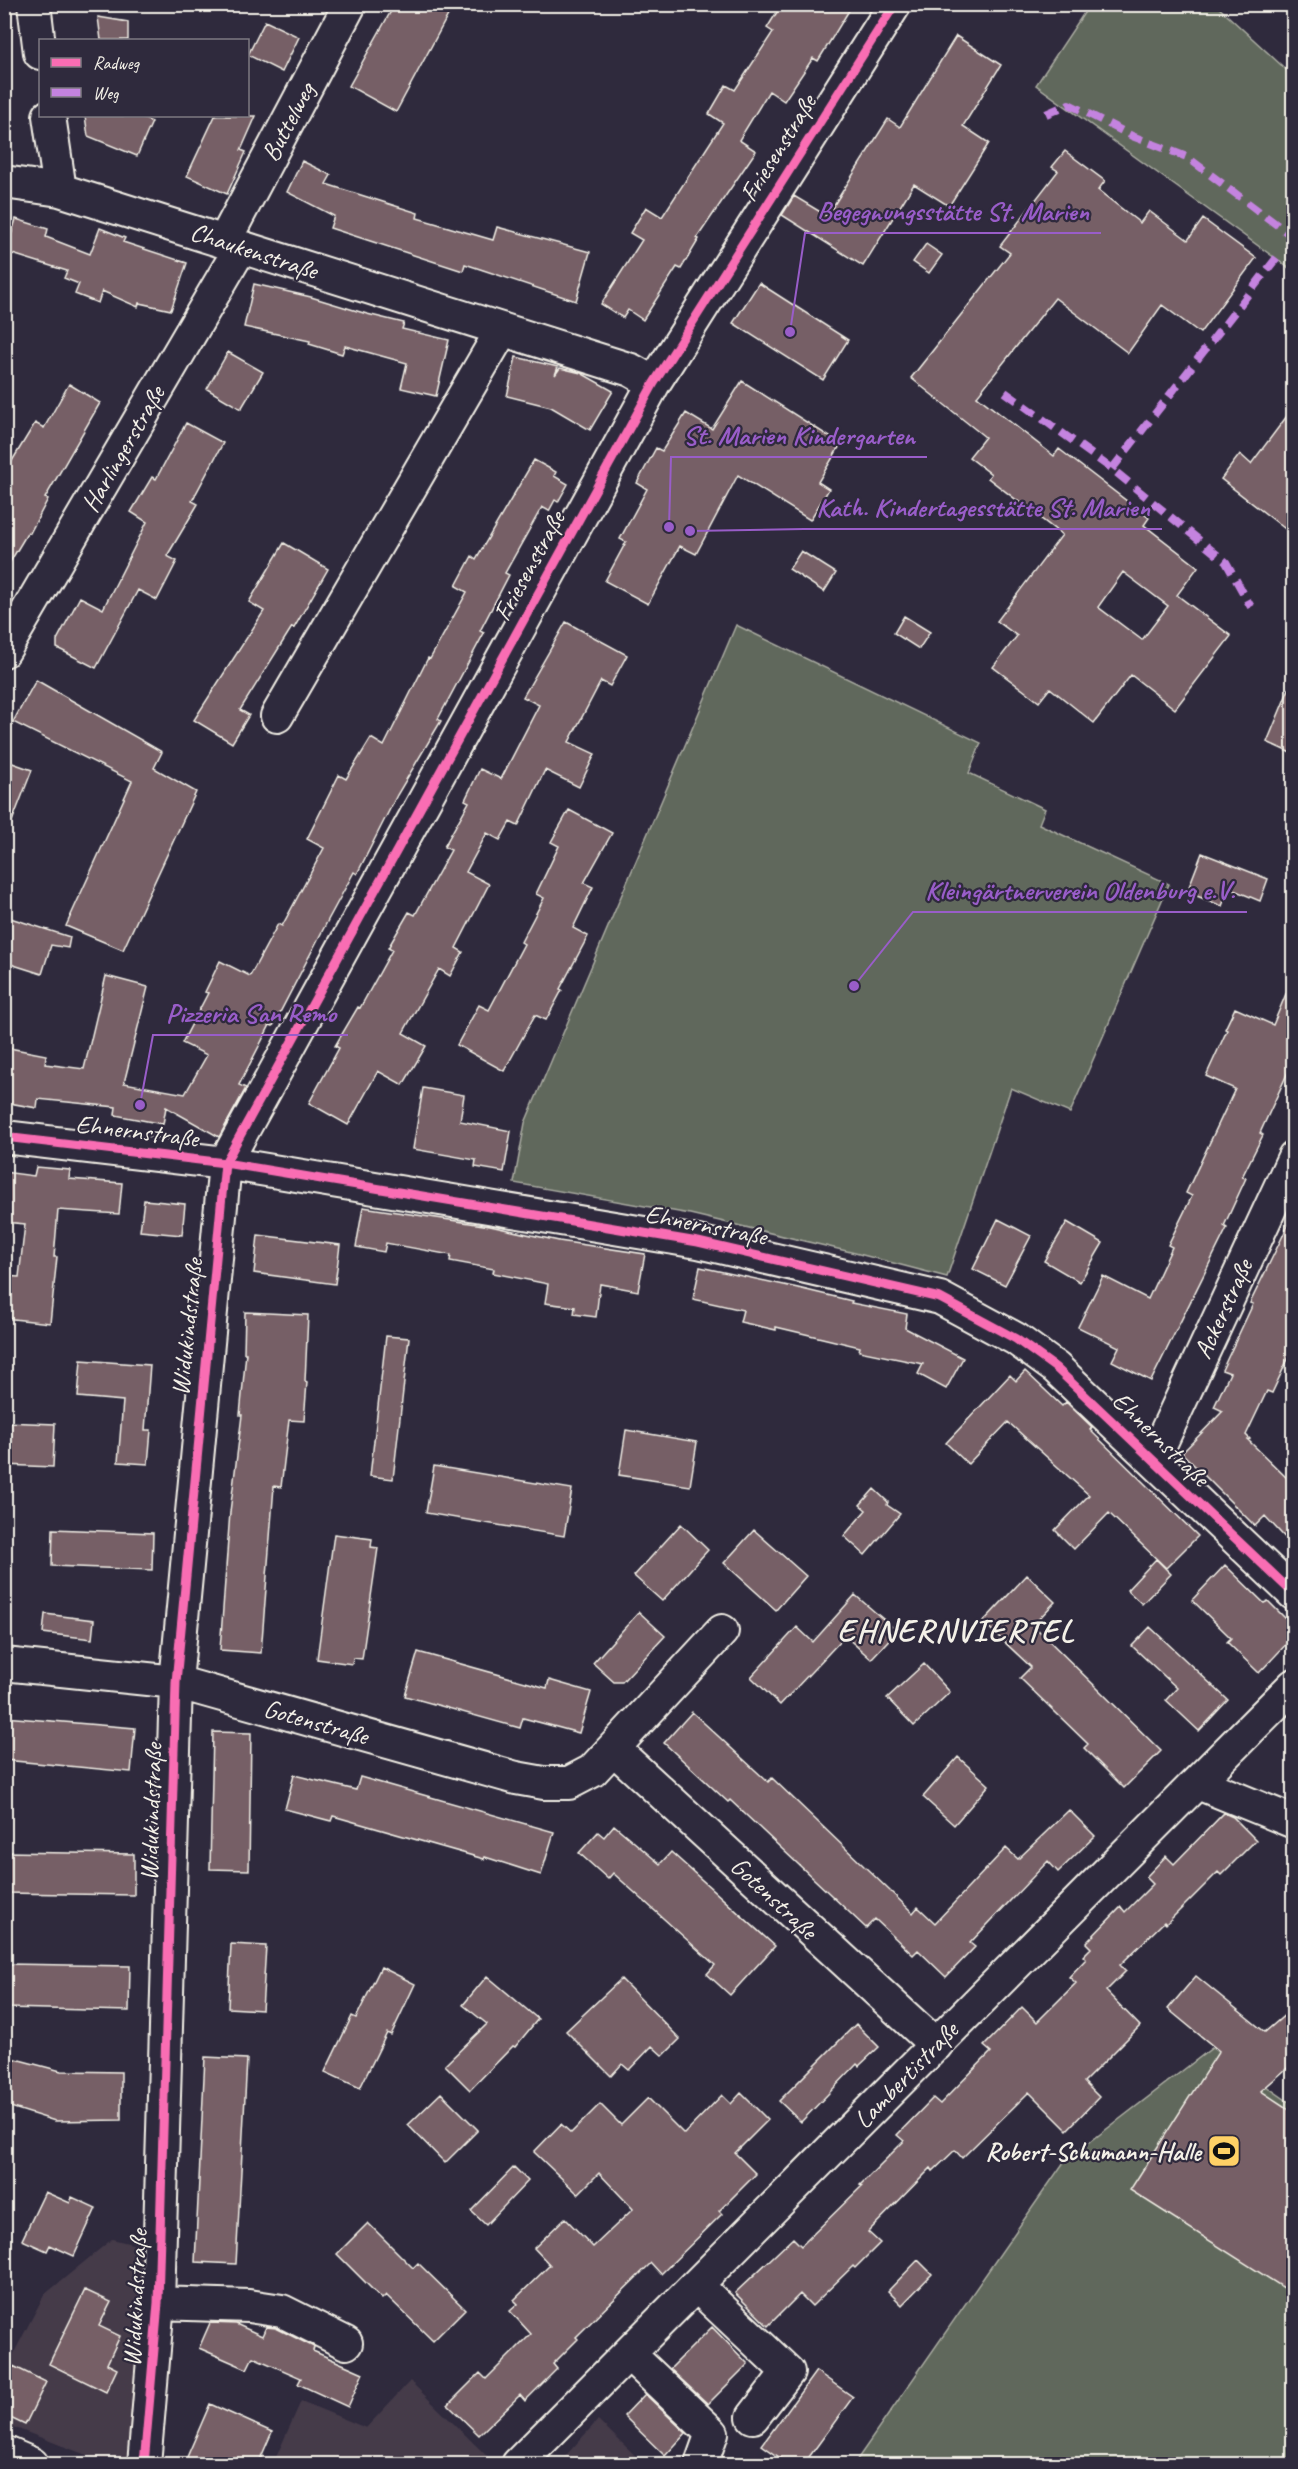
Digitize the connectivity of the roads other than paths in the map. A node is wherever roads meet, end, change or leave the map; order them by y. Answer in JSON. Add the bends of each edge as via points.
{"nodes":[{"id":1,"x":34,"y":4,"type":"edge"},
{"id":2,"x":350,"y":4,"type":"edge"},
{"id":3,"x":895,"y":4,"type":"edge"},
{"id":4,"x":39,"y":45,"type":"edge"},
{"id":5,"x":49,"y":117,"type":"edge"},
{"id":6,"x":4,"y":182,"type":"edge"},
{"id":7,"x":60,"y":190,"type":"junction"},
{"id":8,"x":233,"y":244,"type":"junction"},
{"id":9,"x":502,"y":330,"type":"junction"},
{"id":10,"x":654,"y":383,"type":"junction"},
{"id":11,"x":4,"y":651,"type":"edge"},
{"id":12,"x":277,"y":716,"type":"dead end"},
{"id":13,"x":4,"y":1137,"type":"edge"},
{"id":14,"x":1293,"y":1157,"type":"edge"},
{"id":15,"x":225,"y":1163,"type":"junction"},
{"id":16,"x":1153,"y":1460,"type":"junction"},
{"id":17,"x":1293,"y":1594,"type":"edge"},
{"id":18,"x":722,"y":1631,"type":"dead end"},
{"id":19,"x":4,"y":1664,"type":"edge"},
{"id":20,"x":176,"y":1682,"type":"junction"},
{"id":21,"x":1293,"y":1685,"type":"edge"},
{"id":22,"x":614,"y":1749,"type":"junction"},
{"id":23,"x":1198,"y":1783,"type":"junction"},
{"id":24,"x":1293,"y":1822,"type":"edge"},
{"id":25,"x":936,"y":2045,"type":"junction"},
{"id":26,"x":697,"y":2286,"type":"junction"},
{"id":27,"x":158,"y":2302,"type":"junction"},
{"id":28,"x":346,"y":2343,"type":"dead end"},
{"id":29,"x":629,"y":2354,"type":"junction"},
{"id":30,"x":753,"y":2417,"type":"dead end"},
{"id":31,"x":4,"y":2452,"type":"edge"},
{"id":32,"x":32,"y":2464,"type":"edge"},
{"id":33,"x":144,"y":2464,"type":"edge"},
{"id":34,"x":518,"y":2464,"type":"edge"},
{"id":35,"x":701,"y":2464,"type":"edge"}],
"edges":[{"from":1,"to":4,"type":"street"},
{"from":2,"to":8,"type":"street","name":"Buttelweg"},
{"from":3,"to":10,"type":"street","name":"Friesenstraße"},
{"from":5,"to":7,"type":"street"},
{"from":6,"to":7,"type":"street","name":"Chaukenstraße"},
{"from":7,"to":8,"type":"street","name":"Chaukenstraße"},
{"from":8,"to":9,"type":"street","name":"Chaukenstraße"},
{"from":8,"to":11,"type":"street","name":"Harlingerstraße"},
{"from":9,"to":10,"type":"street","name":"Chaukenstraße","via":[[631,370]]},
{"from":9,"to":12,"type":"street"},
{"from":10,"to":15,"type":"street","name":"Friesenstraße"},
{"from":13,"to":15,"type":"street","name":"Ehnernstraße"},
{"from":14,"to":16,"type":"street","name":"Ackerstraße"},
{"from":15,"to":16,"type":"street","name":"Ehnernstraße","via":[[698,1242],[940,1298],[1016,1339],[1056,1368]]},
{"from":15,"to":20,"type":"street","name":"Widukindstraße"},
{"from":16,"to":17,"type":"street","name":"Ehnernstraße"},
{"from":18,"to":22,"type":"street","name":"Gotenstraße"},
{"from":19,"to":20,"type":"street","name":"Gotenstraße"},
{"from":20,"to":22,"type":"street","name":"Gotenstraße","via":[[544,1783],[569,1783],[592,1771]]},
{"from":20,"to":27,"type":"street","name":"Widukindstraße"},
{"from":21,"to":23,"type":"street","name":"Lambertistraße"},
{"from":22,"to":25,"type":"street","name":"Gotenstraße"},
{"from":23,"to":24,"type":"street"},
{"from":23,"to":25,"type":"street","name":"Lambertistraße"},
{"from":25,"to":26,"type":"street","name":"Lambertistraße"},
{"from":26,"to":29,"type":"street","name":"Lambertistraße"},
{"from":26,"to":30,"type":"street","via":[[788,2373]]},
{"from":27,"to":28,"type":"street","via":[[282,2311]]},
{"from":27,"to":33,"type":"street","name":"Widukindstraße"},
{"from":29,"to":34,"type":"street","name":"Lambertistraße"},
{"from":29,"to":35,"type":"street","via":[[712,2433]]},
{"from":31,"to":32,"type":"street"}]}
